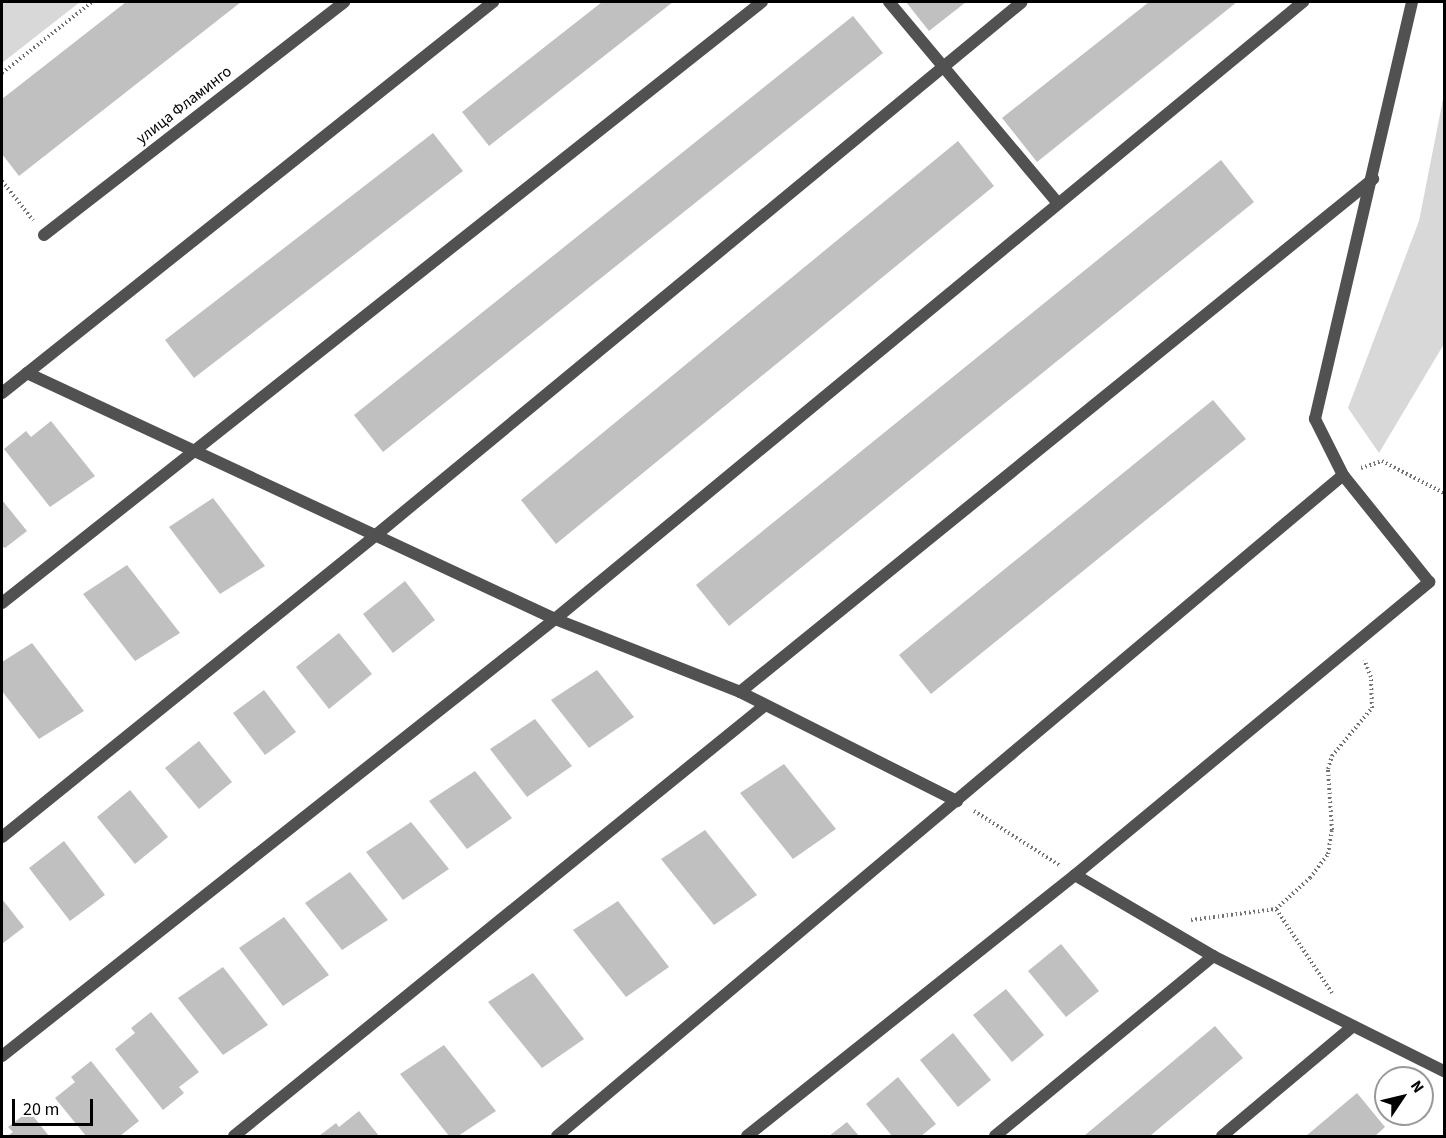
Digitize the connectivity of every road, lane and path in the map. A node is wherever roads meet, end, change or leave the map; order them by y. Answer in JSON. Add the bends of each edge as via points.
{"nodes":[{"id":1,"x":92,"y":2,"type":"edge"},
{"id":2,"x":344,"y":2,"type":"edge"},
{"id":3,"x":493,"y":2,"type":"edge"},
{"id":4,"x":762,"y":2,"type":"edge"},
{"id":5,"x":889,"y":2,"type":"edge"},
{"id":6,"x":1023,"y":2,"type":"edge"},
{"id":7,"x":1303,"y":2,"type":"edge"},
{"id":8,"x":1412,"y":2,"type":"edge"},
{"id":9,"x":941,"y":66,"type":"junction"},
{"id":10,"x":2,"y":73,"type":"edge"},
{"id":11,"x":1373,"y":179,"type":"junction"},
{"id":12,"x":2,"y":181,"type":"edge"},
{"id":13,"x":1057,"y":202,"type":"junction"},
{"id":14,"x":44,"y":235,"type":"joint"},
{"id":15,"x":27,"y":373,"type":"junction"},
{"id":16,"x":2,"y":393,"type":"edge"},
{"id":17,"x":191,"y":453,"type":"junction"},
{"id":18,"x":1343,"y":475,"type":"junction"},
{"id":19,"x":1444,"y":493,"type":"edge"},
{"id":20,"x":376,"y":535,"type":"junction"},
{"id":21,"x":2,"y":603,"type":"edge"},
{"id":22,"x":555,"y":619,"type":"junction"},
{"id":23,"x":1356,"y":642,"type":"junction"},
{"id":24,"x":741,"y":692,"type":"junction"},
{"id":25,"x":764,"y":706,"type":"junction"},
{"id":26,"x":957,"y":801,"type":"junction"},
{"id":27,"x":2,"y":837,"type":"edge"},
{"id":28,"x":1075,"y":874,"type":"junction"},
{"id":29,"x":1276,"y":909,"type":"junction"},
{"id":30,"x":1158,"y":924,"type":"junction"},
{"id":31,"x":1213,"y":956,"type":"junction"},
{"id":32,"x":1334,"y":997,"type":"dead end"},
{"id":33,"x":1353,"y":1026,"type":"junction"},
{"id":34,"x":2,"y":1056,"type":"edge"},
{"id":35,"x":1444,"y":1071,"type":"edge"},
{"id":36,"x":234,"y":1137,"type":"edge"},
{"id":37,"x":557,"y":1137,"type":"edge"},
{"id":38,"x":747,"y":1137,"type":"edge"},
{"id":39,"x":996,"y":1137,"type":"edge"},
{"id":40,"x":1222,"y":1137,"type":"edge"}],
"edges":[{"from":1,"to":10,"type":"path"},
{"from":2,"to":14,"type":"street","name":"улица Фламинго"},
{"from":3,"to":15,"type":"street"},
{"from":4,"to":17,"type":"street"},
{"from":5,"to":9,"type":"street"},
{"from":6,"to":9,"type":"street"},
{"from":7,"to":13,"type":"street"},
{"from":8,"to":11,"type":"street"},
{"from":9,"to":13,"type":"street"},
{"from":9,"to":20,"type":"street"},
{"from":11,"to":18,"type":"street","via":[[1316,419]]},
{"from":11,"to":24,"type":"street"},
{"from":12,"to":14,"type":"path"},
{"from":13,"to":22,"type":"street"},
{"from":15,"to":16,"type":"street"},
{"from":15,"to":17,"type":"street"},
{"from":17,"to":20,"type":"street"},
{"from":17,"to":21,"type":"street"},
{"from":18,"to":19,"type":"path","via":[[1382,461]]},
{"from":18,"to":23,"type":"street","via":[[1429,582]]},
{"from":18,"to":26,"type":"street"},
{"from":20,"to":22,"type":"street"},
{"from":20,"to":27,"type":"street"},
{"from":22,"to":24,"type":"street"},
{"from":22,"to":34,"type":"street"},
{"from":23,"to":28,"type":"street"},
{"from":23,"to":29,"type":"path","via":[[1371,677],[1372,708],[1332,756],[1328,769],[1332,830],[1328,854],[1310,878]]},
{"from":24,"to":25,"type":"street"},
{"from":25,"to":26,"type":"street"},
{"from":25,"to":36,"type":"street"},
{"from":26,"to":28,"type":"path"},
{"from":26,"to":37,"type":"street"},
{"from":28,"to":30,"type":"street"},
{"from":28,"to":38,"type":"street"},
{"from":29,"to":30,"type":"path"},
{"from":29,"to":32,"type":"path"},
{"from":30,"to":31,"type":"street"},
{"from":31,"to":33,"type":"street"},
{"from":31,"to":39,"type":"street"},
{"from":33,"to":35,"type":"street"},
{"from":33,"to":40,"type":"street"}]}
